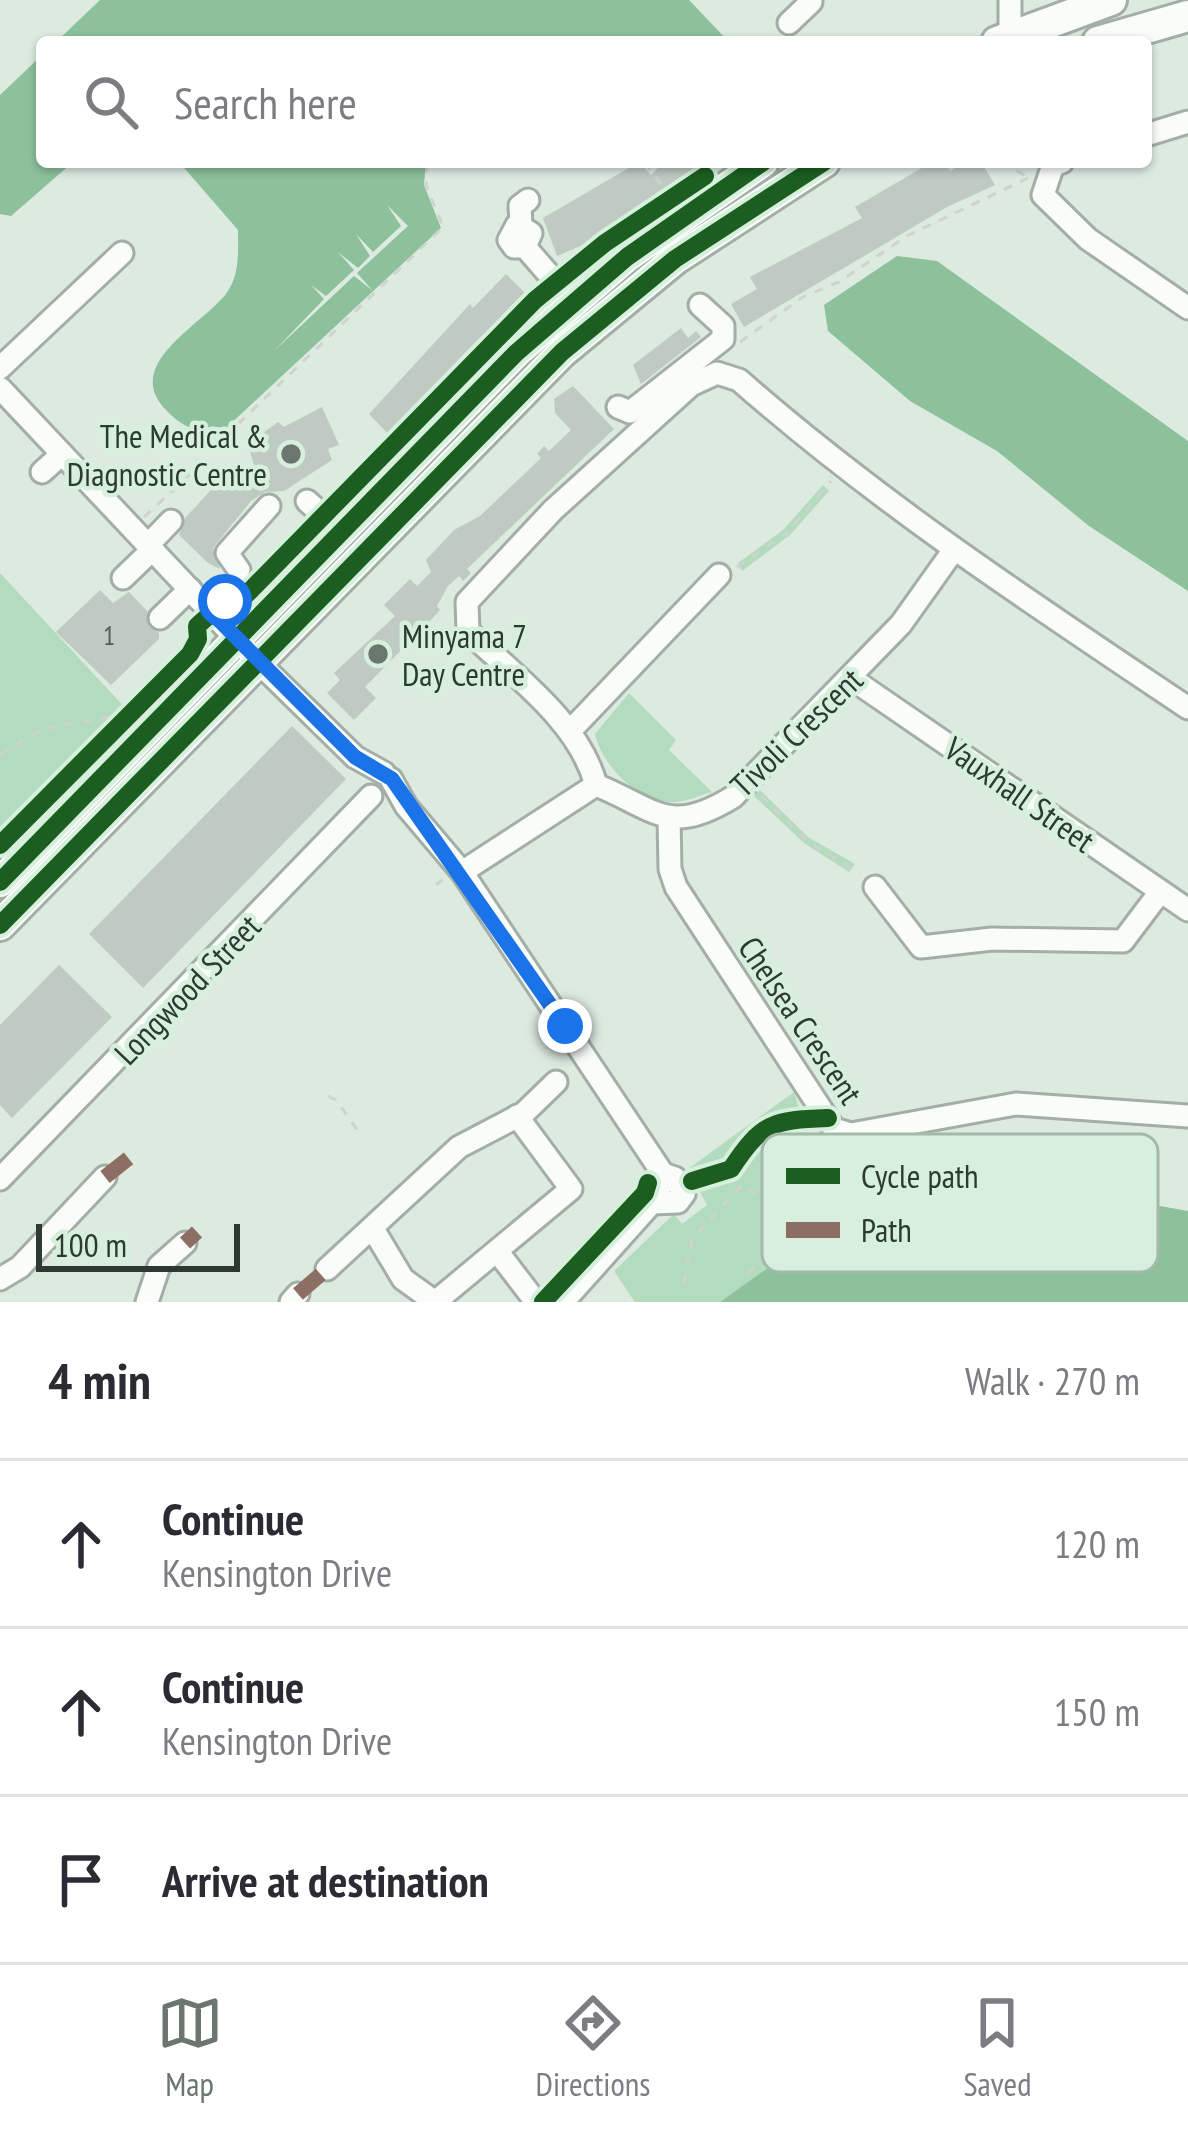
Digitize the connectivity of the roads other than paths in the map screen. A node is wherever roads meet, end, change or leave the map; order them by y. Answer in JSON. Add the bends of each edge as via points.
{"nodes":[{"id":1,"x":1010,"y":0,"type":"edge"},
{"id":2,"x":1111,"y":0,"type":"edge"},
{"id":3,"x":811,"y":2,"type":"edge"},
{"id":4,"x":789,"y":23,"type":"dead end"},
{"id":5,"x":1186,"y":23,"type":"edge"},
{"id":6,"x":1004,"y":36,"type":"edge"},
{"id":7,"x":1012,"y":36,"type":"edge"},
{"id":8,"x":1126,"y":36,"type":"edge"},
{"id":9,"x":1188,"y":122,"type":"edge"},
{"id":10,"x":1152,"y":133,"type":"edge"},
{"id":11,"x":754,"y":168,"type":"edge"},
{"id":12,"x":815,"y":168,"type":"edge"},
{"id":13,"x":1051,"y":168,"type":"edge"},
{"id":14,"x":528,"y":200,"type":"dead end"},
{"id":15,"x":122,"y":253,"type":"dead end"},
{"id":16,"x":573,"y":302,"type":"junction"},
{"id":17,"x":1186,"y":303,"type":"edge"},
{"id":18,"x":700,"y":305,"type":"dead end"},
{"id":19,"x":0,"y":368,"type":"edge"},
{"id":20,"x":0,"y":388,"type":"edge"},
{"id":21,"x":618,"y":407,"type":"dead end"},
{"id":22,"x":62,"y":454,"type":"junction"},
{"id":23,"x":42,"y":472,"type":"dead end"},
{"id":24,"x":307,"y":500,"type":"dead end"},
{"id":25,"x":269,"y":506,"type":"dead end"},
{"id":26,"x":171,"y":521,"type":"dead end"},
{"id":27,"x":340,"y":532,"type":"junction"},
{"id":28,"x":150,"y":548,"type":"junction"},
{"id":29,"x":953,"y":550,"type":"junction"},
{"id":30,"x":239,"y":570,"type":"dead end"},
{"id":31,"x":719,"y":575,"type":"road end"},
{"id":32,"x":123,"y":578,"type":"dead end"},
{"id":33,"x":190,"y":590,"type":"junction"},
{"id":34,"x":160,"y":619,"type":"dead end"},
{"id":35,"x":247,"y":650,"type":"junction"},
{"id":36,"x":852,"y":679,"type":"junction"},
{"id":37,"x":1188,"y":707,"type":"edge"},
{"id":38,"x":570,"y":731,"type":"junction"},
{"id":39,"x":596,"y":785,"type":"junction"},
{"id":40,"x":384,"y":789,"type":"junction"},
{"id":41,"x":669,"y":818,"type":"junction"},
{"id":42,"x":452,"y":876,"type":"junction"},
{"id":43,"x":0,"y":882,"type":"edge"},
{"id":44,"x":875,"y":887,"type":"road end"},
{"id":45,"x":1160,"y":892,"type":"junction"},
{"id":46,"x":1188,"y":910,"type":"edge"},
{"id":47,"x":0,"y":925,"type":"edge"},
{"id":48,"x":556,"y":1082,"type":"dead end"},
{"id":49,"x":517,"y":1116,"type":"junction"},
{"id":50,"x":1188,"y":1116,"type":"edge"},
{"id":51,"x":106,"y":1177,"type":"dead end"},
{"id":52,"x":0,"y":1179,"type":"edge"},
{"id":53,"x":373,"y":1228,"type":"junction"},
{"id":54,"x":185,"y":1243,"type":"dead end"},
{"id":55,"x":497,"y":1251,"type":"junction"},
{"id":56,"x":326,"y":1268,"type":"dead end"},
{"id":57,"x":0,"y":1279,"type":"edge"},
{"id":58,"x":147,"y":1302,"type":"edge"},
{"id":59,"x":536,"y":1302,"type":"edge"},
{"id":60,"x":563,"y":1302,"type":"edge"}],
"edges":[{"from":1,"to":6,"type":"street"},
{"from":2,"to":7,"type":"highway"},
{"from":3,"to":4,"type":"street"},
{"from":5,"to":8,"type":"highway"},
{"from":9,"to":10,"type":"street"},
{"from":11,"to":16,"type":"highway"},
{"from":12,"to":35,"type":"highway","via":[[675,259],[562,352]]},
{"from":13,"to":17,"type":"street","via":[[1043,195],[1088,238]]},
{"from":14,"to":16,"type":"street","via":[[520,206],[523,236]]},
{"from":15,"to":19,"type":"street"},
{"from":16,"to":27,"type":"highway"},
{"from":18,"to":21,"type":"street","via":[[723,326],[723,339],[630,412]]},
{"from":20,"to":22,"type":"street","via":[[27,434]]},
{"from":22,"to":23,"type":"street"},
{"from":22,"to":28,"type":"street"},
{"from":24,"to":27,"type":"street"},
{"from":25,"to":30,"type":"street","via":[[227,554]]},
{"from":26,"to":28,"type":"street"},
{"from":27,"to":35,"type":"highway"},
{"from":28,"to":32,"type":"street"},
{"from":28,"to":33,"type":"street"},
{"from":29,"to":36,"type":"street","name":"Tivoli Crescent"},
{"from":29,"to":37,"type":"street"},
{"from":29,"to":38,"type":"street","via":[[729,375],[692,385],[467,602],[469,631]]},
{"from":31,"to":38,"type":"street"},
{"from":33,"to":34,"type":"street"},
{"from":33,"to":35,"type":"street"},
{"from":35,"to":40,"type":"street"},
{"from":35,"to":43,"type":"highway"},
{"from":35,"to":47,"type":"highway"},
{"from":36,"to":41,"type":"street","name":"Tivoli Crescent","via":[[747,783],[709,811]]},
{"from":36,"to":45,"type":"street","name":"Vauxhall Street"},
{"from":38,"to":39,"type":"street"},
{"from":39,"to":41,"type":"street"},
{"from":39,"to":42,"type":"street"},
{"from":40,"to":42,"type":"street"},
{"from":40,"to":52,"type":"street","name":"Longwood Street"},
{"from":41,"to":50,"type":"street","name":"Chelsea Crescent","via":[[676,887],[834,1129],[851,1134],[1016,1104]]},
{"from":42,"to":60,"type":"street","via":[[663,1174],[653,1203]]},
{"from":44,"to":45,"type":"street","via":[[909,938],[937,949],[992,939],[1123,941]]},
{"from":45,"to":46,"type":"street","name":"Vauxhall Street"},
{"from":48,"to":49,"type":"street"},
{"from":49,"to":53,"type":"street","via":[[459,1147]]},
{"from":49,"to":55,"type":"street","via":[[571,1190]]},
{"from":51,"to":57,"type":"street"},
{"from":53,"to":55,"type":"street","via":[[403,1279],[435,1302]]},
{"from":53,"to":56,"type":"street"},
{"from":54,"to":58,"type":"street","via":[[159,1266]]},
{"from":55,"to":59,"type":"street"}]}
